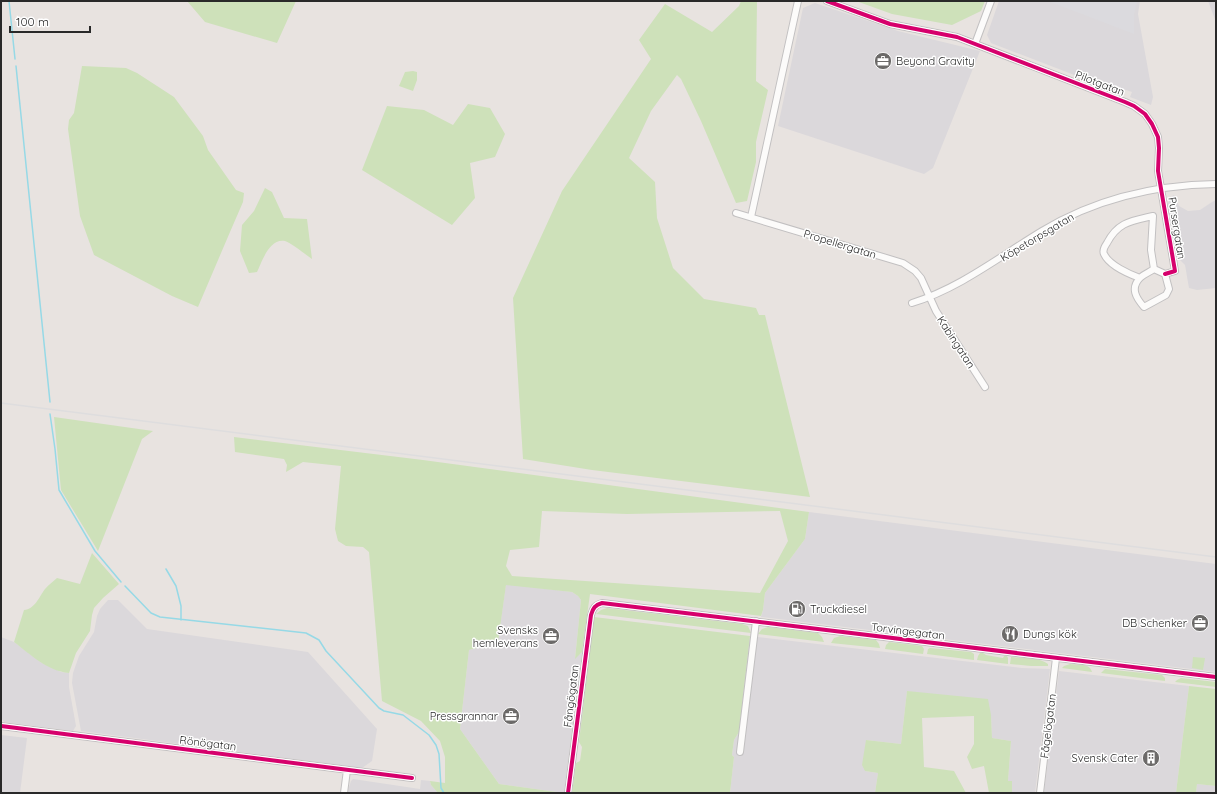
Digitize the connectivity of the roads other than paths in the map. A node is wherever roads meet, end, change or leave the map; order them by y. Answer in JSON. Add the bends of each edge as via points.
{"nodes":[{"id":1,"x":798,"y":1,"type":"edge"},
{"id":2,"x":827,"y":1,"type":"edge"},
{"id":3,"x":991,"y":1,"type":"edge"},
{"id":4,"x":975,"y":44,"type":"junction"},
{"id":5,"x":1216,"y":184,"type":"edge"},
{"id":6,"x":1161,"y":188,"type":"junction"},
{"id":7,"x":736,"y":213,"type":"dead end"},
{"id":8,"x":751,"y":217,"type":"junction"},
{"id":9,"x":1154,"y":269,"type":"junction"},
{"id":10,"x":1165,"y":274,"type":"junction"},
{"id":11,"x":1140,"y":278,"type":"junction"},
{"id":12,"x":929,"y":296,"type":"junction"},
{"id":13,"x":912,"y":302,"type":"dead end"},
{"id":14,"x":985,"y":387,"type":"dead end"},
{"id":15,"x":597,"y":604,"type":"joint"},
{"id":16,"x":756,"y":621,"type":"junction"},
{"id":17,"x":1056,"y":658,"type":"junction"},
{"id":18,"x":1216,"y":678,"type":"edge"},
{"id":19,"x":1,"y":726,"type":"edge"},
{"id":20,"x":740,"y":752,"type":"dead end"},
{"id":21,"x":347,"y":770,"type":"junction"},
{"id":22,"x":412,"y":778,"type":"dead end"},
{"id":23,"x":344,"y":793,"type":"edge"},
{"id":24,"x":568,"y":793,"type":"edge"},
{"id":25,"x":1040,"y":793,"type":"edge"}],
"edges":[{"from":1,"to":8,"type":"street"},
{"from":2,"to":4,"type":"street","name":"Pilotgatan","via":[[890,24],[944,34]]},
{"from":3,"to":4,"type":"street"},
{"from":4,"to":6,"type":"street","name":"Pilotgatan","via":[[1134,106],[1145,114],[1158,137]]},
{"from":5,"to":6,"type":"street","name":"Köpetorpsgatan"},
{"from":6,"to":10,"type":"street","name":"Pursergatan","via":[[1175,271]]},
{"from":6,"to":12,"type":"street","name":"Köpetorpsgatan","via":[[1111,200],[1077,213],[1043,231],[976,274]]},
{"from":7,"to":8,"type":"street","name":"Propellergatan"},
{"from":8,"to":12,"type":"street","name":"Propellergatan","via":[[903,263],[915,271]]},
{"from":9,"to":10,"type":"street"},
{"from":9,"to":11,"type":"street"},
{"from":9,"to":11,"type":"street","via":[[1151,250],[1152,216],[1123,224],[1111,235],[1103,251],[1104,255],[1124,272]]},
{"from":10,"to":11,"type":"street","via":[[1169,288],[1166,295],[1144,307],[1135,295]]},
{"from":12,"to":13,"type":"street","name":"Köpetorpsgatan"},
{"from":12,"to":14,"type":"street","name":"Kabingatan"},
{"from":15,"to":16,"type":"street","name":"Torvingegatan"},
{"from":15,"to":24,"type":"street","name":"Fångögatan","via":[[591,615]]},
{"from":16,"to":17,"type":"street","name":"Torvingegatan"},
{"from":16,"to":20,"type":"street"},
{"from":17,"to":18,"type":"street","name":"Torvingegatan"},
{"from":17,"to":25,"type":"street","name":"Fågelögatan"},
{"from":19,"to":21,"type":"street","name":"Rönögatan"},
{"from":21,"to":22,"type":"street","name":"Rönögatan"},
{"from":21,"to":23,"type":"street"}]}
